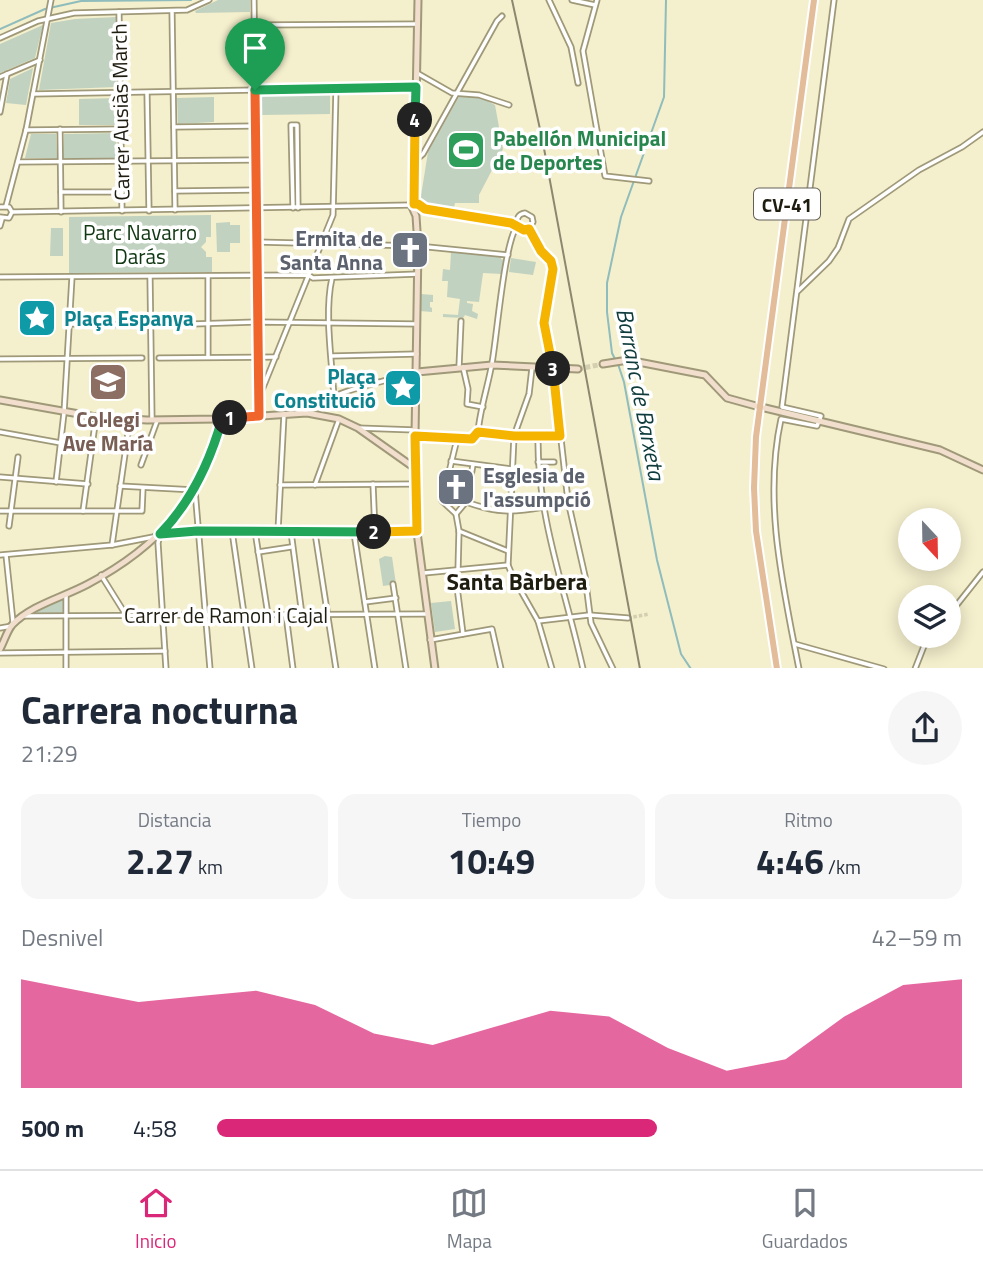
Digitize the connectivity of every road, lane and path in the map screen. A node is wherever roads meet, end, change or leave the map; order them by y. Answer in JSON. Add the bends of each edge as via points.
{"nodes":[{"id":1,"x":209,"y":0,"type":"edge"},
{"id":2,"x":254,"y":0,"type":"edge"},
{"id":3,"x":418,"y":0,"type":"edge"},
{"id":4,"x":549,"y":0,"type":"edge"},
{"id":5,"x":572,"y":0,"type":"edge"},
{"id":6,"x":814,"y":0,"type":"edge"},
{"id":7,"x":834,"y":0,"type":"edge"},
{"id":8,"x":51,"y":2,"type":"edge"},
{"id":9,"x":596,"y":3,"type":"edge"},
{"id":10,"x":172,"y":11,"type":"junction"},
{"id":11,"x":119,"y":12,"type":"junction"},
{"id":12,"x":502,"y":16,"type":"dead end"},
{"id":13,"x":48,"y":19,"type":"junction"},
{"id":14,"x":255,"y":24,"type":"junction"},
{"id":15,"x":417,"y":24,"type":"junction"},
{"id":16,"x":0,"y":38,"type":"edge"},
{"id":17,"x":40,"y":60,"type":"junction"},
{"id":18,"x":416,"y":72,"type":"junction"},
{"id":19,"x":7,"y":74,"type":"junction"},
{"id":20,"x":0,"y":77,"type":"edge"},
{"id":21,"x":578,"y":83,"type":"dead end"},
{"id":22,"x":416,"y":87,"type":"junction"},
{"id":23,"x":336,"y":89,"type":"junction"},
{"id":24,"x":255,"y":90,"type":"junction"},
{"id":25,"x":173,"y":92,"type":"junction"},
{"id":26,"x":120,"y":93,"type":"junction"},
{"id":27,"x":147,"y":93,"type":"junction"},
{"id":28,"x":456,"y":93,"type":"junction"},
{"id":29,"x":33,"y":94,"type":"junction"},
{"id":30,"x":509,"y":105,"type":"dead end"},
{"id":31,"x":0,"y":112,"type":"edge"},
{"id":32,"x":254,"y":126,"type":"junction"},
{"id":33,"x":174,"y":127,"type":"junction"},
{"id":34,"x":60,"y":129,"type":"junction"},
{"id":35,"x":121,"y":129,"type":"junction"},
{"id":36,"x":26,"y":130,"type":"junction"},
{"id":37,"x":983,"y":132,"type":"edge"},
{"id":38,"x":255,"y":160,"type":"junction"},
{"id":39,"x":60,"y":161,"type":"junction"},
{"id":40,"x":121,"y":161,"type":"junction"},
{"id":41,"x":175,"y":161,"type":"junction"},
{"id":42,"x":414,"y":161,"type":"junction"},
{"id":43,"x":18,"y":162,"type":"junction"},
{"id":44,"x":149,"y":162,"type":"junction"},
{"id":45,"x":649,"y":181,"type":"dead end"},
{"id":46,"x":255,"y":190,"type":"junction"},
{"id":47,"x":175,"y":191,"type":"junction"},
{"id":48,"x":61,"y":192,"type":"junction"},
{"id":49,"x":122,"y":192,"type":"junction"},
{"id":50,"x":6,"y":206,"type":"junction"},
{"id":51,"x":0,"y":207,"type":"edge"},
{"id":52,"x":333,"y":207,"type":"junction"},
{"id":53,"x":295,"y":208,"type":"junction"},
{"id":54,"x":416,"y":208,"type":"junction"},
{"id":55,"x":257,"y":209,"type":"junction"},
{"id":56,"x":176,"y":210,"type":"junction"},
{"id":57,"x":122,"y":211,"type":"junction"},
{"id":58,"x":149,"y":211,"type":"junction"},
{"id":59,"x":12,"y":212,"type":"junction"},
{"id":60,"x":61,"y":212,"type":"junction"},
{"id":61,"x":518,"y":217,"type":"junction"},
{"id":62,"x":1,"y":218,"type":"edge"},
{"id":63,"x":495,"y":219,"type":"junction"},
{"id":64,"x":517,"y":225,"type":"junction"},
{"id":65,"x":0,"y":226,"type":"edge"},
{"id":66,"x":529,"y":229,"type":"junction"},
{"id":67,"x":257,"y":242,"type":"junction"},
{"id":68,"x":323,"y":243,"type":"junction"},
{"id":69,"x":418,"y":246,"type":"junction"},
{"id":70,"x":508,"y":255,"type":"junction"},
{"id":71,"x":418,"y":274,"type":"junction"},
{"id":72,"x":308,"y":275,"type":"junction"},
{"id":73,"x":208,"y":276,"type":"junction"},
{"id":74,"x":257,"y":276,"type":"junction"},
{"id":75,"x":0,"y":277,"type":"edge"},
{"id":76,"x":72,"y":277,"type":"junction"},
{"id":77,"x":150,"y":277,"type":"junction"},
{"id":78,"x":332,"y":278,"type":"junction"},
{"id":79,"x":796,"y":292,"type":"junction"},
{"id":80,"x":461,"y":321,"type":"dead end"},
{"id":81,"x":258,"y":322,"type":"junction"},
{"id":82,"x":290,"y":322,"type":"junction"},
{"id":83,"x":208,"y":323,"type":"junction"},
{"id":84,"x":69,"y":324,"type":"junction"},
{"id":85,"x":330,"y":324,"type":"junction"},
{"id":86,"x":417,"y":324,"type":"junction"},
{"id":87,"x":139,"y":325,"type":"dead end"},
{"id":88,"x":161,"y":325,"type":"dead end"},
{"id":89,"x":417,"y":354,"type":"junction"},
{"id":90,"x":332,"y":356,"type":"junction"},
{"id":91,"x":208,"y":357,"type":"junction"},
{"id":92,"x":257,"y":357,"type":"junction"},
{"id":93,"x":276,"y":357,"type":"junction"},
{"id":94,"x":67,"y":358,"type":"junction"},
{"id":95,"x":142,"y":358,"type":"dead end"},
{"id":96,"x":159,"y":358,"type":"dead end"},
{"id":97,"x":0,"y":359,"type":"edge"},
{"id":98,"x":603,"y":364,"type":"tunnel mouth"},
{"id":99,"x":492,"y":365,"type":"junction"},
{"id":100,"x":461,"y":367,"type":"junction"},
{"id":101,"x":532,"y":368,"type":"junction"},
{"id":102,"x":553,"y":369,"type":"junction"},
{"id":103,"x":578,"y":369,"type":"tunnel mouth"},
{"id":104,"x":417,"y":372,"type":"junction"},
{"id":105,"x":416,"y":381,"type":"junction"},
{"id":106,"x":260,"y":397,"type":"junction"},
{"id":107,"x":334,"y":398,"type":"junction"},
{"id":108,"x":0,"y":400,"type":"edge"},
{"id":109,"x":756,"y":406,"type":"dead end"},
{"id":110,"x":483,"y":407,"type":"junction"},
{"id":111,"x":765,"y":408,"type":"dead end"},
{"id":112,"x":64,"y":413,"type":"junction"},
{"id":113,"x":284,"y":414,"type":"junction"},
{"id":114,"x":307,"y":414,"type":"junction"},
{"id":115,"x":259,"y":416,"type":"junction"},
{"id":116,"x":96,"y":417,"type":"junction"},
{"id":117,"x":130,"y":419,"type":"junction"},
{"id":118,"x":222,"y":419,"type":"junction"},
{"id":119,"x":339,"y":419,"type":"junction"},
{"id":120,"x":158,"y":420,"type":"junction"},
{"id":121,"x":820,"y":421,"type":"junction"},
{"id":122,"x":358,"y":428,"type":"junction"},
{"id":123,"x":0,"y":432,"type":"edge"},
{"id":124,"x":478,"y":432,"type":"junction"},
{"id":125,"x":415,"y":433,"type":"junction"},
{"id":126,"x":514,"y":436,"type":"junction"},
{"id":127,"x":560,"y":436,"type":"junction"},
{"id":128,"x":538,"y":437,"type":"junction"},
{"id":129,"x":457,"y":439,"type":"junction"},
{"id":130,"x":61,"y":443,"type":"junction"},
{"id":131,"x":415,"y":456,"type":"junction"},
{"id":132,"x":18,"y":457,"type":"dead end"},
{"id":133,"x":451,"y":461,"type":"junction"},
{"id":134,"x":538,"y":462,"type":"junction"},
{"id":135,"x":554,"y":462,"type":"dead end"},
{"id":136,"x":409,"y":463,"type":"junction"},
{"id":137,"x":141,"y":465,"type":"dead end"},
{"id":138,"x":473,"y":465,"type":"junction"},
{"id":139,"x":512,"y":469,"type":"junction"},
{"id":140,"x":983,"y":470,"type":"edge"},
{"id":141,"x":416,"y":471,"type":"junction"},
{"id":142,"x":0,"y":477,"type":"edge"},
{"id":143,"x":15,"y":478,"type":"junction"},
{"id":144,"x":56,"y":482,"type":"junction"},
{"id":145,"x":88,"y":484,"type":"junction"},
{"id":146,"x":373,"y":484,"type":"junction"},
{"id":147,"x":416,"y":484,"type":"junction"},
{"id":148,"x":280,"y":485,"type":"junction"},
{"id":149,"x":315,"y":485,"type":"junction"},
{"id":150,"x":120,"y":486,"type":"junction"},
{"id":151,"x":144,"y":488,"type":"junction"},
{"id":152,"x":195,"y":490,"type":"junction"},
{"id":153,"x":466,"y":502,"type":"junction"},
{"id":154,"x":544,"y":507,"type":"junction"},
{"id":155,"x":83,"y":510,"type":"junction"},
{"id":156,"x":0,"y":511,"type":"edge"},
{"id":157,"x":11,"y":511,"type":"junction"},
{"id":158,"x":116,"y":511,"type":"junction"},
{"id":159,"x":510,"y":512,"type":"junction"},
{"id":160,"x":456,"y":514,"type":"junction"},
{"id":161,"x":9,"y":526,"type":"dead end"},
{"id":162,"x":197,"y":531,"type":"junction"},
{"id":163,"x":232,"y":531,"type":"junction"},
{"id":164,"x":255,"y":531,"type":"junction"},
{"id":165,"x":278,"y":531,"type":"junction"},
{"id":166,"x":417,"y":531,"type":"junction"},
{"id":167,"x":460,"y":531,"type":"junction"},
{"id":168,"x":291,"y":532,"type":"junction"},
{"id":169,"x":375,"y":532,"type":"junction"},
{"id":170,"x":315,"y":533,"type":"junction"},
{"id":171,"x":354,"y":533,"type":"junction"},
{"id":172,"x":160,"y":534,"type":"junction"},
{"id":173,"x":112,"y":545,"type":"junction"},
{"id":174,"x":292,"y":547,"type":"junction"},
{"id":175,"x":508,"y":551,"type":"junction"},
{"id":176,"x":258,"y":552,"type":"junction"},
{"id":177,"x":0,"y":555,"type":"edge"},
{"id":178,"x":6,"y":555,"type":"junction"},
{"id":179,"x":509,"y":565,"type":"junction"},
{"id":180,"x":456,"y":570,"type":"junction"},
{"id":181,"x":983,"y":572,"type":"edge"},
{"id":182,"x":422,"y":573,"type":"junction"},
{"id":183,"x":102,"y":575,"type":"junction"},
{"id":184,"x":393,"y":584,"type":"dead end"},
{"id":185,"x":66,"y":594,"type":"junction"},
{"id":186,"x":396,"y":598,"type":"junction"},
{"id":187,"x":961,"y":599,"type":"edge"},
{"id":188,"x":365,"y":602,"type":"junction"},
{"id":189,"x":328,"y":614,"type":"junction"},
{"id":190,"x":366,"y":614,"type":"junction"},
{"id":191,"x":398,"y":614,"type":"junction"},
{"id":192,"x":426,"y":614,"type":"junction"},
{"id":193,"x":65,"y":615,"type":"junction"},
{"id":194,"x":126,"y":615,"type":"junction"},
{"id":195,"x":162,"y":615,"type":"junction"},
{"id":196,"x":205,"y":615,"type":"junction"},
{"id":197,"x":244,"y":615,"type":"junction"},
{"id":198,"x":268,"y":615,"type":"junction"},
{"id":199,"x":286,"y":615,"type":"junction"},
{"id":200,"x":302,"y":615,"type":"junction"},
{"id":201,"x":589,"y":615,"type":"junction"},
{"id":202,"x":25,"y":616,"type":"junction"},
{"id":203,"x":571,"y":616,"type":"junction"},
{"id":204,"x":628,"y":618,"type":"tunnel mouth"},
{"id":205,"x":538,"y":621,"type":"junction"},
{"id":206,"x":12,"y":626,"type":"junction"},
{"id":207,"x":0,"y":628,"type":"edge"},
{"id":208,"x":463,"y":634,"type":"junction"},
{"id":209,"x":430,"y":640,"type":"junction"},
{"id":210,"x":794,"y":644,"type":"junction"},
{"id":211,"x":923,"y":648,"type":"edge"},
{"id":212,"x":0,"y":651,"type":"edge"},
{"id":213,"x":165,"y":651,"type":"junction"},
{"id":214,"x":65,"y":652,"type":"junction"},
{"id":215,"x":66,"y":668,"type":"edge"},
{"id":216,"x":166,"y":668,"type":"edge"},
{"id":217,"x":210,"y":668,"type":"edge"},
{"id":218,"x":252,"y":668,"type":"edge"},
{"id":219,"x":293,"y":668,"type":"edge"},
{"id":220,"x":336,"y":668,"type":"edge"},
{"id":221,"x":375,"y":668,"type":"edge"},
{"id":222,"x":407,"y":668,"type":"edge"},
{"id":223,"x":435,"y":668,"type":"edge"},
{"id":224,"x":500,"y":668,"type":"edge"},
{"id":225,"x":552,"y":668,"type":"edge"},
{"id":226,"x":583,"y":668,"type":"edge"},
{"id":227,"x":613,"y":668,"type":"edge"},
{"id":228,"x":777,"y":668,"type":"edge"},
{"id":229,"x":799,"y":668,"type":"edge"},
{"id":230,"x":884,"y":668,"type":"edge"},
{"id":231,"x":915,"y":668,"type":"edge"}],
"edges":[{"from":1,"to":10,"type":"street"},
{"from":2,"to":14,"type":"street"},
{"from":3,"to":15,"type":"street"},
{"from":4,"to":21,"type":"street","via":[[571,47]]},
{"from":5,"to":9,"type":"street"},
{"from":6,"to":228,"type":"main road","number":"CV-41","via":[[756,437],[756,531]]},
{"from":7,"to":79,"type":"street"},
{"from":8,"to":13,"type":"street"},
{"from":9,"to":45,"type":"street","via":[[583,61],[605,176]]},
{"from":10,"to":11,"type":"street"},
{"from":10,"to":25,"type":"street"},
{"from":11,"to":13,"type":"street"},
{"from":11,"to":26,"type":"street","name":"Carrer Ausiàs March"},
{"from":12,"to":28,"type":"street"},
{"from":13,"to":16,"type":"street"},
{"from":13,"to":17,"type":"street"},
{"from":14,"to":15,"type":"street"},
{"from":14,"to":24,"type":"street"},
{"from":15,"to":18,"type":"street"},
{"from":17,"to":19,"type":"street"},
{"from":17,"to":29,"type":"street"},
{"from":18,"to":22,"type":"street"},
{"from":18,"to":28,"type":"street"},
{"from":19,"to":20,"type":"street"},
{"from":19,"to":31,"type":"street"},
{"from":22,"to":23,"type":"street"},
{"from":22,"to":42,"type":"street"},
{"from":23,"to":24,"type":"street"},
{"from":23,"to":52,"type":"street"},
{"from":24,"to":25,"type":"street"},
{"from":24,"to":32,"type":"street"},
{"from":25,"to":27,"type":"street"},
{"from":25,"to":33,"type":"street"},
{"from":26,"to":27,"type":"street"},
{"from":26,"to":29,"type":"street"},
{"from":26,"to":35,"type":"street","name":"Carrer Ausiàs March"},
{"from":27,"to":44,"type":"street"},
{"from":28,"to":30,"type":"street"},
{"from":28,"to":42,"type":"street","via":[[423,154]]},
{"from":29,"to":36,"type":"street"},
{"from":32,"to":33,"type":"street"},
{"from":32,"to":38,"type":"street"},
{"from":33,"to":41,"type":"street"},
{"from":34,"to":35,"type":"street"},
{"from":34,"to":36,"type":"street"},
{"from":34,"to":39,"type":"street"},
{"from":35,"to":40,"type":"street","name":"Carrer Ausiàs March"},
{"from":36,"to":43,"type":"street"},
{"from":37,"to":79,"type":"street","via":[[849,219],[829,261]]},
{"from":38,"to":41,"type":"street"},
{"from":38,"to":46,"type":"street"},
{"from":39,"to":40,"type":"street"},
{"from":39,"to":43,"type":"street"},
{"from":39,"to":48,"type":"street"},
{"from":40,"to":44,"type":"street"},
{"from":40,"to":49,"type":"street","name":"Carrer Ausiàs March"},
{"from":41,"to":44,"type":"street"},
{"from":41,"to":47,"type":"street"},
{"from":42,"to":54,"type":"street"},
{"from":43,"to":50,"type":"street"},
{"from":44,"to":58,"type":"street"},
{"from":46,"to":47,"type":"street"},
{"from":46,"to":55,"type":"street"},
{"from":47,"to":56,"type":"street"},
{"from":48,"to":49,"type":"street"},
{"from":48,"to":60,"type":"street"},
{"from":49,"to":57,"type":"street","name":"Carrer Ausiàs March"},
{"from":50,"to":51,"type":"street"},
{"from":50,"to":59,"type":"street"},
{"from":52,"to":53,"type":"street"},
{"from":52,"to":54,"type":"street"},
{"from":52,"to":68,"type":"street"},
{"from":53,"to":53,"type":"street","via":[[297,125],[291,125]]},
{"from":53,"to":55,"type":"street"},
{"from":54,"to":63,"type":"street"},
{"from":54,"to":69,"type":"street"},
{"from":55,"to":56,"type":"street"},
{"from":55,"to":67,"type":"street"},
{"from":56,"to":58,"type":"street"},
{"from":57,"to":58,"type":"street"},
{"from":57,"to":60,"type":"street"},
{"from":59,"to":60,"type":"street"},
{"from":59,"to":62,"type":"street","via":[[10,218]]},
{"from":61,"to":63,"type":"street"},
{"from":61,"to":64,"type":"street"},
{"from":61,"to":66,"type":"street","via":[[530,215]]},
{"from":62,"to":65,"type":"street"},
{"from":63,"to":64,"type":"street"},
{"from":64,"to":66,"type":"street"},
{"from":64,"to":70,"type":"street"},
{"from":66,"to":102,"type":"street","via":[[551,261],[544,323]]},
{"from":67,"to":68,"type":"street"},
{"from":67,"to":74,"type":"street"},
{"from":68,"to":69,"type":"street"},
{"from":68,"to":72,"type":"street"},
{"from":69,"to":70,"type":"street"},
{"from":69,"to":71,"type":"street"},
{"from":70,"to":99,"type":"street"},
{"from":71,"to":78,"type":"street"},
{"from":71,"to":86,"type":"street"},
{"from":72,"to":74,"type":"street"},
{"from":72,"to":78,"type":"street"},
{"from":72,"to":82,"type":"street"},
{"from":73,"to":74,"type":"street"},
{"from":73,"to":77,"type":"street"},
{"from":73,"to":83,"type":"street"},
{"from":74,"to":81,"type":"street"},
{"from":75,"to":76,"type":"street"},
{"from":76,"to":77,"type":"street"},
{"from":76,"to":84,"type":"street"},
{"from":77,"to":120,"type":"street"},
{"from":78,"to":85,"type":"street"},
{"from":79,"to":121,"type":"street","via":[[782,407],[821,416]]},
{"from":80,"to":100,"type":"street"},
{"from":81,"to":82,"type":"street"},
{"from":81,"to":83,"type":"street"},
{"from":81,"to":92,"type":"street"},
{"from":82,"to":85,"type":"street"},
{"from":82,"to":93,"type":"street"},
{"from":83,"to":88,"type":"street"},
{"from":83,"to":91,"type":"street"},
{"from":84,"to":87,"type":"street"},
{"from":84,"to":94,"type":"street"},
{"from":85,"to":86,"type":"street"},
{"from":85,"to":90,"type":"street"},
{"from":86,"to":89,"type":"street"},
{"from":89,"to":90,"type":"street"},
{"from":89,"to":104,"type":"street"},
{"from":90,"to":107,"type":"street"},
{"from":91,"to":92,"type":"street"},
{"from":91,"to":96,"type":"street"},
{"from":92,"to":93,"type":"street"},
{"from":92,"to":106,"type":"street"},
{"from":93,"to":106,"type":"street"},
{"from":94,"to":95,"type":"street"},
{"from":94,"to":97,"type":"street"},
{"from":94,"to":112,"type":"street"},
{"from":98,"to":109,"type":"street","via":[[628,360],[705,375],[727,397]]},
{"from":99,"to":100,"type":"street"},
{"from":99,"to":101,"type":"street"},
{"from":99,"to":110,"type":"street"},
{"from":100,"to":104,"type":"street"},
{"from":100,"to":110,"type":"street","via":[[467,404]]},
{"from":101,"to":102,"type":"street"},
{"from":101,"to":126,"type":"street","via":[[529,394]]},
{"from":102,"to":103,"type":"street"},
{"from":102,"to":127,"type":"street"},
{"from":104,"to":105,"type":"street"},
{"from":105,"to":107,"type":"street","via":[[391,379]]},
{"from":105,"to":125,"type":"street"},
{"from":106,"to":115,"type":"street"},
{"from":107,"to":114,"type":"street","via":[[314,405]]},
{"from":108,"to":112,"type":"street"},
{"from":110,"to":124,"type":"street"},
{"from":111,"to":121,"type":"street"},
{"from":112,"to":116,"type":"street"},
{"from":112,"to":130,"type":"street"},
{"from":113,"to":114,"type":"street"},
{"from":113,"to":115,"type":"street"},
{"from":113,"to":148,"type":"street"},
{"from":114,"to":119,"type":"street"},
{"from":115,"to":118,"type":"street"},
{"from":116,"to":117,"type":"street"},
{"from":116,"to":145,"type":"street"},
{"from":117,"to":120,"type":"street"},
{"from":117,"to":150,"type":"street"},
{"from":118,"to":120,"type":"street"},
{"from":118,"to":152,"type":"street"},
{"from":119,"to":122,"type":"street"},
{"from":119,"to":149,"type":"street"},
{"from":120,"to":137,"type":"street"},
{"from":121,"to":140,"type":"street","via":[[940,450]]},
{"from":121,"to":210,"type":"street","via":[[817,426],[781,419],[776,440],[775,524]]},
{"from":122,"to":125,"type":"street"},
{"from":122,"to":136,"type":"street"},
{"from":123,"to":130,"type":"street"},
{"from":124,"to":126,"type":"street"},
{"from":124,"to":129,"type":"street","via":[[472,439]]},
{"from":125,"to":129,"type":"street"},
{"from":125,"to":131,"type":"street"},
{"from":126,"to":128,"type":"street"},
{"from":126,"to":139,"type":"street"},
{"from":127,"to":128,"type":"street"},
{"from":127,"to":201,"type":"street"},
{"from":128,"to":134,"type":"street"},
{"from":129,"to":133,"type":"street"},
{"from":130,"to":144,"type":"street"},
{"from":131,"to":136,"type":"street"},
{"from":131,"to":141,"type":"street"},
{"from":132,"to":143,"type":"street"},
{"from":133,"to":138,"type":"street"},
{"from":133,"to":160,"type":"street","via":[[442,501]]},
{"from":134,"to":135,"type":"street"},
{"from":134,"to":154,"type":"street"},
{"from":136,"to":141,"type":"street"},
{"from":138,"to":139,"type":"street"},
{"from":138,"to":153,"type":"street"},
{"from":139,"to":159,"type":"street"},
{"from":141,"to":147,"type":"street"},
{"from":142,"to":143,"type":"street"},
{"from":143,"to":144,"type":"street"},
{"from":143,"to":157,"type":"street"},
{"from":144,"to":145,"type":"street"},
{"from":145,"to":155,"type":"street"},
{"from":146,"to":147,"type":"street"},
{"from":146,"to":149,"type":"street"},
{"from":146,"to":169,"type":"street"},
{"from":147,"to":166,"type":"street"},
{"from":148,"to":149,"type":"street"},
{"from":148,"to":165,"type":"street"},
{"from":150,"to":151,"type":"street"},
{"from":150,"to":158,"type":"street"},
{"from":151,"to":152,"type":"street"},
{"from":151,"to":158,"type":"street","via":[[142,511]]},
{"from":152,"to":162,"type":"street"},
{"from":152,"to":172,"type":"street"},
{"from":153,"to":159,"type":"street"},
{"from":153,"to":160,"type":"street"},
{"from":154,"to":159,"type":"street"},
{"from":154,"to":203,"type":"street"},
{"from":155,"to":157,"type":"street"},
{"from":155,"to":158,"type":"street"},
{"from":156,"to":157,"type":"street"},
{"from":157,"to":161,"type":"street"},
{"from":158,"to":173,"type":"street"},
{"from":159,"to":175,"type":"street"},
{"from":160,"to":167,"type":"street"},
{"from":162,"to":163,"type":"street"},
{"from":162,"to":172,"type":"street"},
{"from":162,"to":196,"type":"street"},
{"from":163,"to":164,"type":"street"},
{"from":163,"to":197,"type":"street"},
{"from":164,"to":165,"type":"street"},
{"from":164,"to":176,"type":"street"},
{"from":165,"to":168,"type":"street"},
{"from":166,"to":169,"type":"street"},
{"from":166,"to":182,"type":"street"},
{"from":167,"to":175,"type":"street"},
{"from":167,"to":180,"type":"street"},
{"from":168,"to":170,"type":"street"},
{"from":168,"to":174,"type":"street"},
{"from":169,"to":171,"type":"street"},
{"from":170,"to":171,"type":"street"},
{"from":170,"to":189,"type":"street"},
{"from":171,"to":188,"type":"street"},
{"from":172,"to":173,"type":"street"},
{"from":172,"to":183,"type":"street"},
{"from":172,"to":195,"type":"street"},
{"from":173,"to":178,"type":"street"},
{"from":174,"to":176,"type":"street"},
{"from":174,"to":200,"type":"street"},
{"from":175,"to":179,"type":"street"},
{"from":176,"to":198,"type":"street"},
{"from":177,"to":178,"type":"street"},
{"from":178,"to":206,"type":"street"},
{"from":179,"to":180,"type":"street"},
{"from":179,"to":205,"type":"street"},
{"from":180,"to":182,"type":"street"},
{"from":180,"to":208,"type":"street"},
{"from":181,"to":187,"type":"street"},
{"from":182,"to":192,"type":"street"},
{"from":183,"to":185,"type":"street"},
{"from":183,"to":194,"type":"street"},
{"from":184,"to":186,"type":"street"},
{"from":185,"to":193,"type":"street"},
{"from":185,"to":202,"type":"street"},
{"from":186,"to":188,"type":"street"},
{"from":186,"to":191,"type":"street"},
{"from":188,"to":190,"type":"street"},
{"from":189,"to":190,"type":"street","name":"Carrer de Ramon i Cajal"},
{"from":189,"to":200,"type":"street","name":"Carrer de Ramon i Cajal"},
{"from":189,"to":220,"type":"street"},
{"from":190,"to":191,"type":"street","name":"Carrer de Ramon i Cajal"},
{"from":190,"to":221,"type":"street"},
{"from":191,"to":192,"type":"street","name":"Carrer de Ramon i Cajal"},
{"from":191,"to":222,"type":"street"},
{"from":192,"to":209,"type":"street"},
{"from":193,"to":194,"type":"street","name":"Carrer de Ramon i Cajal"},
{"from":193,"to":202,"type":"street","name":"Carrer de Ramon i Cajal"},
{"from":193,"to":214,"type":"street"},
{"from":194,"to":195,"type":"street","name":"Carrer de Ramon i Cajal"},
{"from":195,"to":196,"type":"street","name":"Carrer de Ramon i Cajal"},
{"from":195,"to":213,"type":"street"},
{"from":196,"to":197,"type":"street","name":"Carrer de Ramon i Cajal"},
{"from":196,"to":217,"type":"street"},
{"from":197,"to":198,"type":"street","name":"Carrer de Ramon i Cajal"},
{"from":197,"to":218,"type":"street"},
{"from":198,"to":199,"type":"street","name":"Carrer de Ramon i Cajal"},
{"from":199,"to":200,"type":"street","name":"Carrer de Ramon i Cajal"},
{"from":199,"to":219,"type":"street"},
{"from":201,"to":203,"type":"street"},
{"from":201,"to":204,"type":"street"},
{"from":201,"to":227,"type":"street"},
{"from":202,"to":206,"type":"street"},
{"from":203,"to":205,"type":"street"},
{"from":203,"to":226,"type":"street"},
{"from":205,"to":225,"type":"street"},
{"from":206,"to":207,"type":"street"},
{"from":206,"to":212,"type":"street"},
{"from":208,"to":209,"type":"street"},
{"from":208,"to":224,"type":"street","via":[[492,629]]},
{"from":209,"to":223,"type":"street"},
{"from":210,"to":229,"type":"street"},
{"from":210,"to":230,"type":"street"},
{"from":211,"to":231,"type":"street"},
{"from":212,"to":214,"type":"street"},
{"from":213,"to":214,"type":"street"},
{"from":213,"to":216,"type":"street"},
{"from":214,"to":215,"type":"street"}]}
